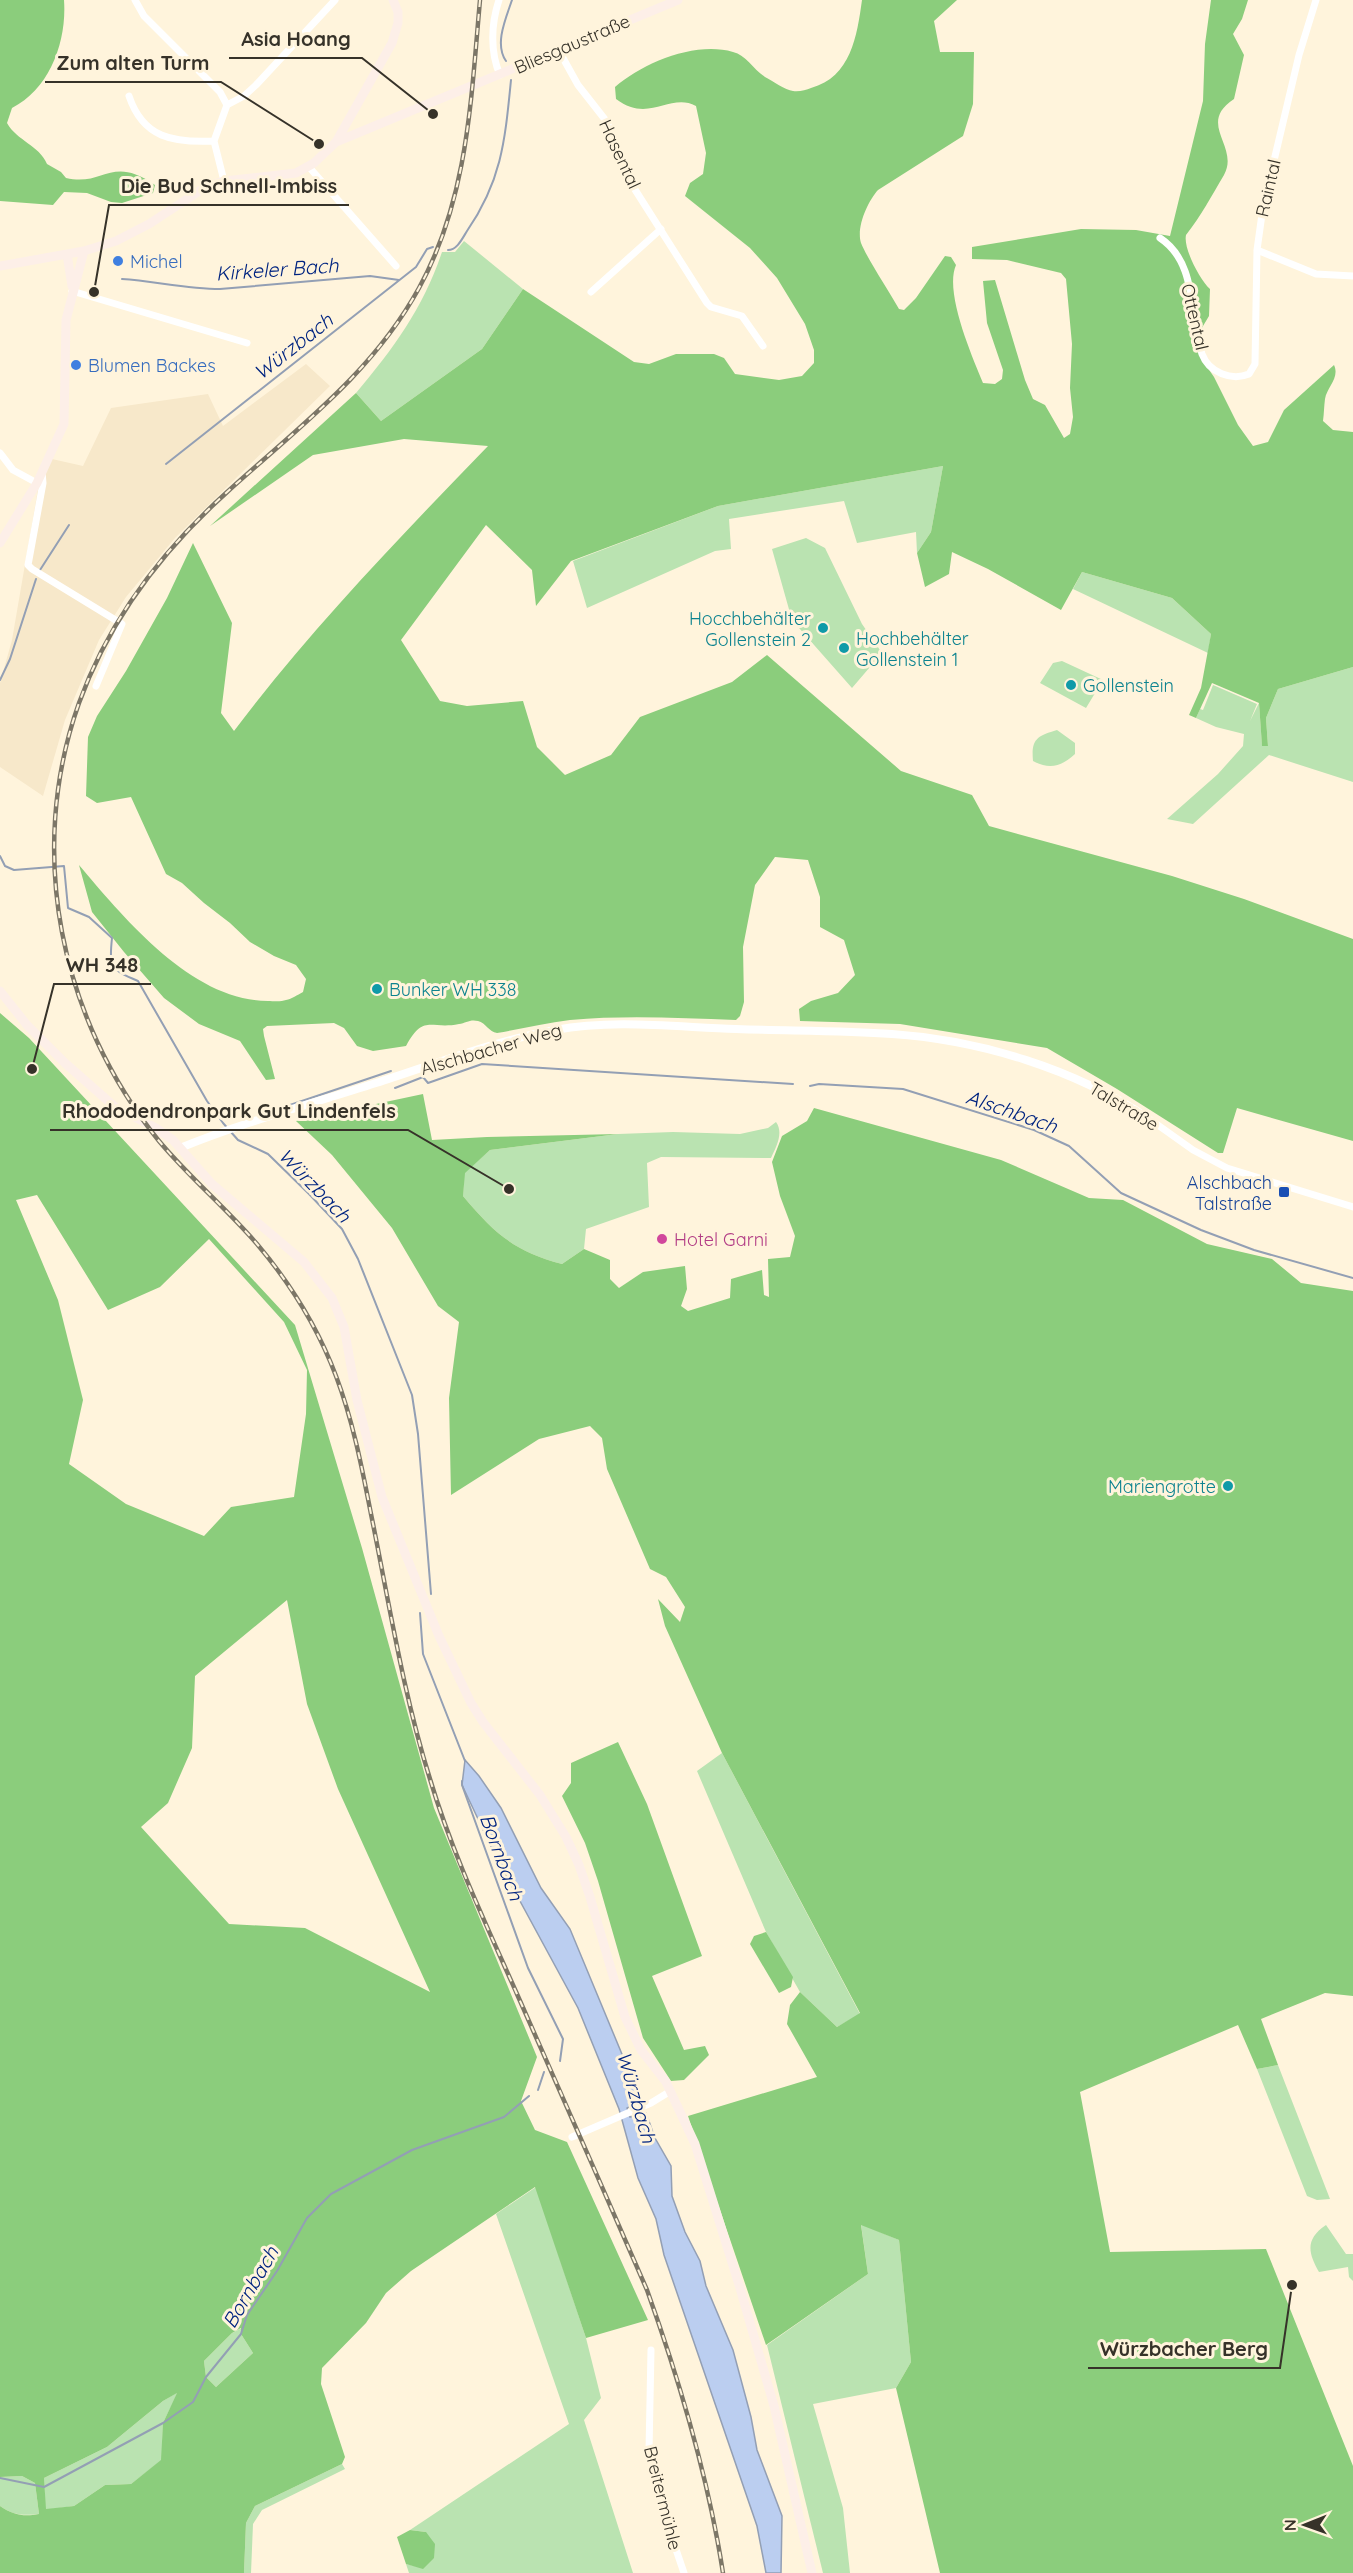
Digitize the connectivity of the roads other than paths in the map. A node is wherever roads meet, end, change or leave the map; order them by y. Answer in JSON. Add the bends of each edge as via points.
{"nodes":[{"id":1,"x":135,"y":0,"type":"edge"},
{"id":2,"x":335,"y":0,"type":"edge"},
{"id":3,"x":393,"y":0,"type":"edge"},
{"id":4,"x":499,"y":0,"type":"edge"},
{"id":5,"x":678,"y":0,"type":"edge"},
{"id":6,"x":1316,"y":0,"type":"edge"},
{"id":7,"x":558,"y":49,"type":"junction"},
{"id":8,"x":500,"y":75,"type":"junction"},
{"id":9,"x":129,"y":96,"type":"dead end"},
{"id":10,"x":227,"y":105,"type":"junction"},
{"id":11,"x":354,"y":110,"type":"junction"},
{"id":12,"x":369,"y":128,"type":"junction"},
{"id":13,"x":214,"y":141,"type":"junction"},
{"id":14,"x":336,"y":142,"type":"junction"},
{"id":15,"x":309,"y":167,"type":"junction"},
{"id":16,"x":224,"y":181,"type":"junction"},
{"id":17,"x":661,"y":229,"type":"junction"},
{"id":18,"x":1160,"y":238,"type":"dead end"},
{"id":19,"x":1257,"y":250,"type":"junction"},
{"id":20,"x":84,"y":251,"type":"junction"},
{"id":21,"x":67,"y":254,"type":"junction"},
{"id":22,"x":0,"y":266,"type":"edge"},
{"id":23,"x":396,"y":266,"type":"dead end"},
{"id":24,"x":1353,"y":276,"type":"edge"},
{"id":25,"x":72,"y":291,"type":"junction"},
{"id":26,"x":591,"y":292,"type":"dead end"},
{"id":27,"x":247,"y":343,"type":"dead end"},
{"id":28,"x":763,"y":346,"type":"dead end"},
{"id":29,"x":1245,"y":375,"type":"joint"},
{"id":30,"x":0,"y":453,"type":"edge"},
{"id":31,"x":42,"y":472,"type":"junction"},
{"id":32,"x":37,"y":483,"type":"junction"},
{"id":33,"x":0,"y":543,"type":"edge"},
{"id":34,"x":96,"y":686,"type":"dead end"},
{"id":35,"x":0,"y":991,"type":"edge"},
{"id":36,"x":849,"y":1031,"type":"joint"},
{"id":37,"x":1148,"y":1118,"type":"joint"},
{"id":38,"x":180,"y":1148,"type":"junction"},
{"id":39,"x":1353,"y":1207,"type":"edge"},
{"id":40,"x":669,"y":2092,"type":"junction"},
{"id":41,"x":572,"y":2137,"type":"dead end"},
{"id":42,"x":651,"y":2350,"type":"dead end"},
{"id":43,"x":684,"y":2573,"type":"edge"},
{"id":44,"x":812,"y":2573,"type":"edge"}],
"edges":[{"from":1,"to":10,"type":"street","via":[[144,16],[220,92]]},
{"from":2,"to":10,"type":"street","via":[[256,85]]},
{"from":3,"to":11,"type":"main road","via":[[398,12],[396,33]]},
{"from":4,"to":8,"type":"street","via":[[493,46]]},
{"from":5,"to":7,"type":"main road","name":"Bliesgaustraße"},
{"from":6,"to":19,"type":"street","name":"Raintal","via":[[1268,184]]},
{"from":7,"to":8,"type":"main road","name":"Bliesgaustraße"},
{"from":7,"to":17,"type":"street","name":"Hasental","via":[[578,85],[607,122],[627,177]]},
{"from":8,"to":12,"type":"main road","name":"Bliesgaustraße"},
{"from":9,"to":13,"type":"street","via":[[137,116],[154,133]]},
{"from":10,"to":13,"type":"street"},
{"from":11,"to":12,"type":"main road","via":[[357,121]]},
{"from":11,"to":14,"type":"main road"},
{"from":12,"to":14,"type":"main road","name":"Bliesgaustraße"},
{"from":13,"to":16,"type":"street"},
{"from":14,"to":15,"type":"main road"},
{"from":15,"to":16,"type":"main road","via":[[283,176]]},
{"from":15,"to":23,"type":"street"},
{"from":16,"to":20,"type":"main road","via":[[200,190],[126,237]]},
{"from":17,"to":26,"type":"street"},
{"from":17,"to":28,"type":"street","name":"Hasental","via":[[707,303],[742,316]]},
{"from":18,"to":29,"type":"street","name":"Ottental","via":[[1180,260],[1207,363],[1220,373]]},
{"from":19,"to":24,"type":"street","via":[[1316,274]]},
{"from":19,"to":29,"type":"street","name":"Raintal","via":[[1255,364]]},
{"from":20,"to":21,"type":"main road"},
{"from":20,"to":25,"type":"main road"},
{"from":21,"to":22,"type":"main road"},
{"from":21,"to":25,"type":"main road"},
{"from":25,"to":27,"type":"street"},
{"from":25,"to":31,"type":"main road","via":[[65,333],[64,424]]},
{"from":30,"to":32,"type":"street","via":[[13,470]]},
{"from":31,"to":32,"type":"main road"},
{"from":31,"to":34,"type":"street","via":[[28,565],[122,624]]},
{"from":32,"to":33,"type":"main road"},
{"from":35,"to":38,"type":"main road","via":[[27,1025],[115,1107],[156,1128]]},
{"from":36,"to":37,"type":"street","name":"Talstraße","via":[[948,1040],[1009,1056],[1095,1086]]},
{"from":36,"to":38,"type":"street","name":"Alschbacher Weg","via":[[614,1024],[556,1029],[501,1043]]},
{"from":37,"to":39,"type":"street","name":"Talstraße","via":[[1227,1168]]},
{"from":38,"to":40,"type":"main road","via":[[212,1184],[304,1262],[332,1298],[344,1327],[380,1489],[439,1636],[471,1703],[540,1795],[579,1865],[625,2017]]},
{"from":40,"to":41,"type":"street"},
{"from":40,"to":44,"type":"main road","via":[[695,2144],[740,2288],[774,2406]]},
{"from":42,"to":43,"type":"street","name":"Breitermühle","via":[[649,2451]]}]}
